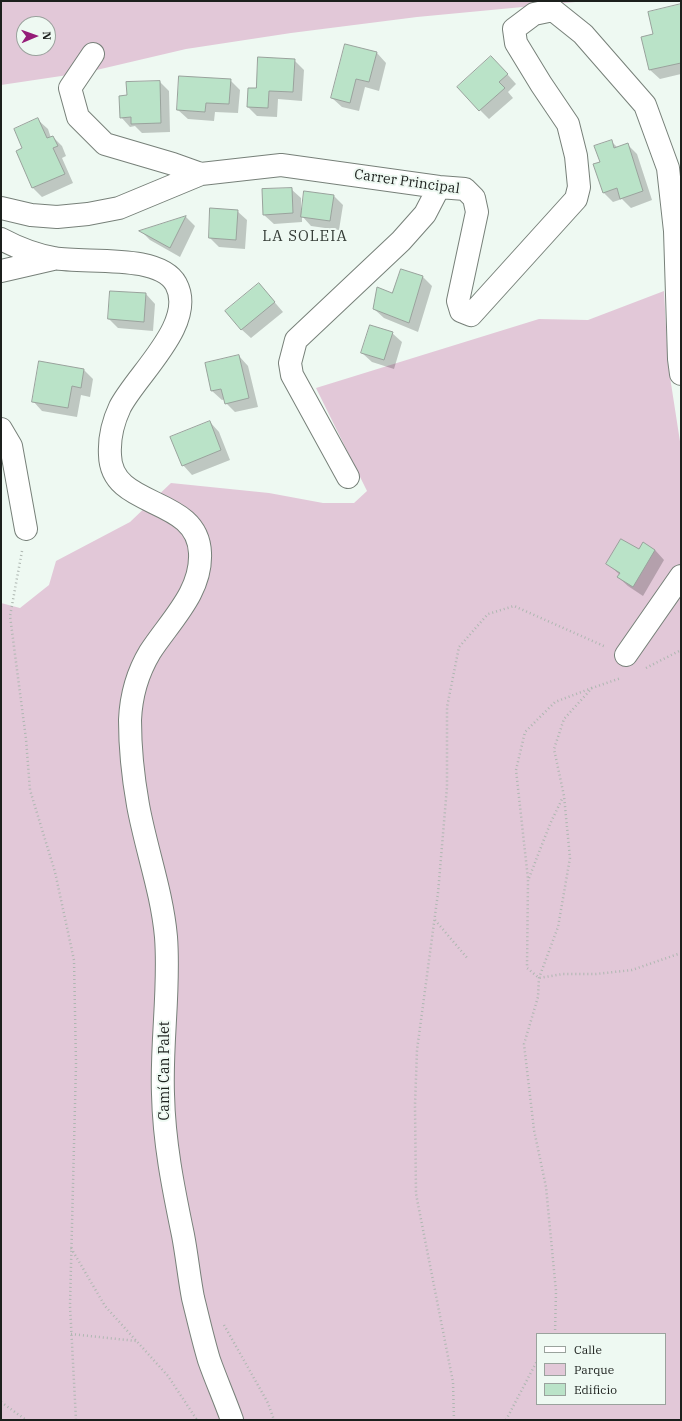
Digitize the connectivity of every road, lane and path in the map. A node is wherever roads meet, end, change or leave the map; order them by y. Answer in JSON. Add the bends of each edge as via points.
{"nodes":[{"id":1,"x":93,"y":54,"type":"dead end"},
{"id":2,"x":201,"y":174,"type":"junction"},
{"id":3,"x":439,"y":187,"type":"junction"},
{"id":4,"x":1,"y":208,"type":"edge"},
{"id":5,"x":1,"y":239,"type":"edge"},
{"id":6,"x":56,"y":258,"type":"junction"},
{"id":7,"x":1,"y":271,"type":"edge"},
{"id":8,"x":681,"y":374,"type":"edge"},
{"id":9,"x":1,"y":429,"type":"edge"},
{"id":10,"x":348,"y":477,"type":"dead end"},
{"id":11,"x":26,"y":529,"type":"joint"},
{"id":12,"x":681,"y":576,"type":"edge"},
{"id":13,"x":681,"y":650,"type":"edge"},
{"id":14,"x":626,"y":666,"type":"junction"},
{"id":15,"x":650,"y":666,"type":"junction"},
{"id":16,"x":645,"y":668,"type":"dead end"},
{"id":17,"x":592,"y":688,"type":"junction"},
{"id":18,"x":564,"y":796,"type":"junction"},
{"id":19,"x":528,"y":879,"type":"junction"},
{"id":20,"x":434,"y":920,"type":"junction"},
{"id":21,"x":681,"y":953,"type":"edge"},
{"id":22,"x":468,"y":959,"type":"dead end"},
{"id":23,"x":539,"y":978,"type":"junction"},
{"id":24,"x":71,"y":1248,"type":"junction"},
{"id":25,"x":222,"y":1323,"type":"dead end"},
{"id":26,"x":555,"y":1333,"type":"edge"},
{"id":27,"x":71,"y":1334,"type":"junction"},
{"id":28,"x":137,"y":1341,"type":"junction"},
{"id":29,"x":536,"y":1363,"type":"edge"},
{"id":30,"x":1,"y":1402,"type":"edge"},
{"id":31,"x":26,"y":1420,"type":"edge"},
{"id":32,"x":76,"y":1420,"type":"edge"},
{"id":33,"x":197,"y":1420,"type":"edge"},
{"id":34,"x":232,"y":1420,"type":"edge"},
{"id":35,"x":274,"y":1420,"type":"edge"},
{"id":36,"x":454,"y":1420,"type":"edge"},
{"id":37,"x":506,"y":1420,"type":"edge"}],
"edges":[{"from":1,"to":2,"type":"street","via":[[70,88],[78,117],[105,144]]},
{"from":2,"to":3,"type":"street","name":"Carrer Principal","via":[[281,165]]},
{"from":2,"to":4,"type":"street","name":"Carrer Principal","via":[[119,208],[88,214],[57,217],[31,215]]},
{"from":3,"to":8,"type":"street","name":"Carrer Principal","via":[[466,189],[474,198],[477,212],[458,301],[461,311],[471,315],[576,199],[579,179],[568,124],[516,43],[514,29],[534,14],[553,10],[583,34],[645,105],[668,168],[675,230],[678,359]]},
{"from":3,"to":10,"type":"street","via":[[425,214],[401,241],[296,340],[290,363],[292,375]]},
{"from":5,"to":6,"type":"street","via":[[30,252]]},
{"from":6,"to":7,"type":"street"},
{"from":6,"to":34,"type":"street","name":"Camí Can Palet","via":[[146,265],[162,270],[175,280],[181,298],[181,311],[176,323],[121,406],[112,429],[110,456],[112,472],[130,490],[170,509],[184,519],[196,533],[200,551],[199,570],[193,591],[140,671],[130,718],[132,766],[138,806],[156,878],[166,941],[162,1092],[168,1160],[192,1294],[209,1358]]},
{"from":9,"to":11,"type":"street","via":[[11,446]]},
{"from":11,"to":24,"type":"path","via":[[10,616],[30,790],[55,872],[74,960],[76,1064]]},
{"from":12,"to":14,"type":"street"},
{"from":13,"to":15,"type":"path"},
{"from":14,"to":15,"type":"path"},
{"from":14,"to":17,"type":"path"},
{"from":14,"to":20,"type":"path","via":[[514,606],[488,614],[459,647],[447,707],[447,787]]},
{"from":15,"to":16,"type":"path"},
{"from":17,"to":18,"type":"path","via":[[564,719],[554,749]]},
{"from":17,"to":19,"type":"path","via":[[555,702],[525,732],[516,770]]},
{"from":18,"to":19,"type":"path"},
{"from":18,"to":23,"type":"path","via":[[570,858],[558,927]]},
{"from":19,"to":23,"type":"path","via":[[527,968]]},
{"from":20,"to":22,"type":"path"},
{"from":20,"to":36,"type":"path","via":[[417,1050],[416,1194],[453,1382]]},
{"from":21,"to":23,"type":"path","via":[[632,970]]},
{"from":23,"to":26,"type":"path","via":[[538,997],[524,1044],[534,1130],[546,1186],[556,1291]]},
{"from":24,"to":27,"type":"path"},
{"from":24,"to":28,"type":"path","via":[[105,1306]]},
{"from":25,"to":35,"type":"path","via":[[228,1328],[268,1403]]},
{"from":27,"to":28,"type":"path"},
{"from":27,"to":32,"type":"path"},
{"from":28,"to":33,"type":"path","via":[[168,1376]]},
{"from":29,"to":37,"type":"path"},
{"from":30,"to":31,"type":"path"}]}
